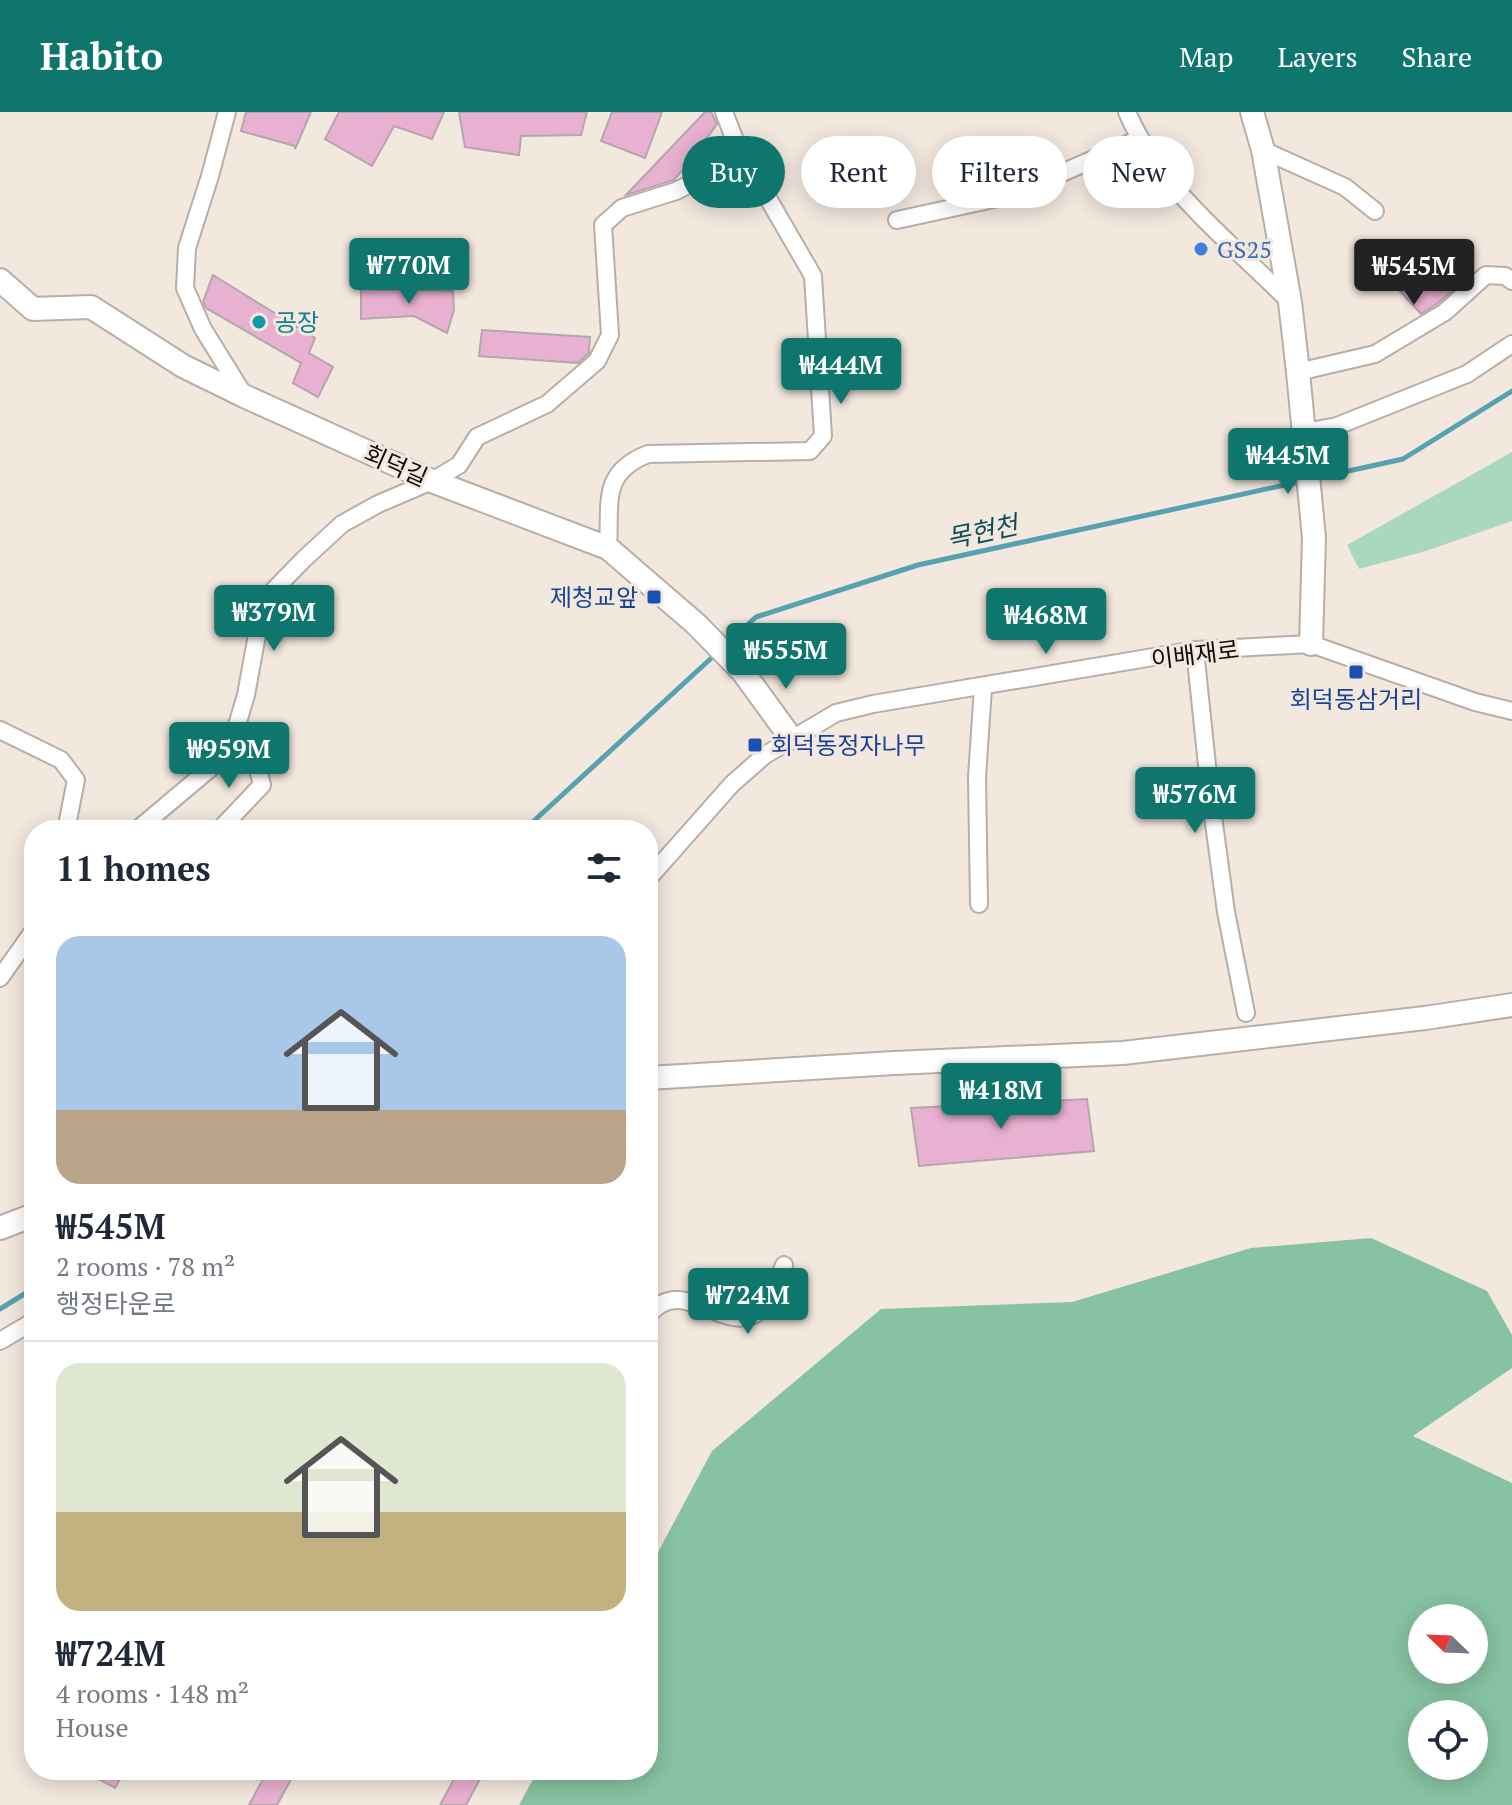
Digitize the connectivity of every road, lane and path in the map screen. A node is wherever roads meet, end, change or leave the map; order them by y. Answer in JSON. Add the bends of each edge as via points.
{"nodes":[{"id":1,"x":227,"y":112,"type":"edge"},
{"id":2,"x":724,"y":112,"type":"edge"},
{"id":3,"x":1127,"y":112,"type":"edge"},
{"id":4,"x":1252,"y":112,"type":"edge"},
{"id":5,"x":733,"y":136,"type":"edge"},
{"id":6,"x":1138,"y":136,"type":"edge"},
{"id":7,"x":1263,"y":150,"type":"junction"},
{"id":8,"x":1083,"y":164,"type":"edge"},
{"id":9,"x":682,"y":188,"type":"edge"},
{"id":10,"x":774,"y":208,"type":"edge"},
{"id":11,"x":1191,"y":208,"type":"edge"},
{"id":12,"x":1375,"y":211,"type":"dead end"},
{"id":13,"x":897,"y":220,"type":"dead end"},
{"id":14,"x":0,"y":280,"type":"edge"},
{"id":15,"x":1512,"y":281,"type":"edge"},
{"id":16,"x":1290,"y":302,"type":"junction"},
{"id":17,"x":1512,"y":344,"type":"edge"},
{"id":18,"x":1298,"y":372,"type":"junction"},
{"id":19,"x":244,"y":396,"type":"junction"},
{"id":20,"x":1306,"y":441,"type":"junction"},
{"id":21,"x":432,"y":481,"type":"junction"},
{"id":22,"x":608,"y":548,"type":"junction"},
{"id":23,"x":1311,"y":644,"type":"junction"},
{"id":24,"x":1195,"y":650,"type":"junction"},
{"id":25,"x":983,"y":688,"type":"junction"},
{"id":26,"x":1512,"y":711,"type":"edge"},
{"id":27,"x":0,"y":730,"type":"edge"},
{"id":28,"x":791,"y":738,"type":"junction"},
{"id":29,"x":232,"y":742,"type":"junction"},
{"id":30,"x":68,"y":820,"type":"edge"},
{"id":31,"x":149,"y":820,"type":"edge"},
{"id":32,"x":229,"y":820,"type":"edge"},
{"id":33,"x":658,"y":868,"type":"edge"},
{"id":34,"x":979,"y":904,"type":"dead end"},
{"id":35,"x":24,"y":944,"type":"edge"},
{"id":36,"x":0,"y":978,"type":"edge"},
{"id":37,"x":1512,"y":1005,"type":"edge"},
{"id":38,"x":1246,"y":1013,"type":"dead end"},
{"id":39,"x":658,"y":1077,"type":"edge"},
{"id":40,"x":24,"y":1219,"type":"edge"},
{"id":41,"x":0,"y":1228,"type":"edge"},
{"id":42,"x":784,"y":1265,"type":"dead end"},
{"id":43,"x":658,"y":1306,"type":"edge"},
{"id":44,"x":24,"y":1327,"type":"edge"},
{"id":45,"x":0,"y":1341,"type":"edge"}],
"edges":[{"from":1,"to":19,"type":"street","via":[[187,248],[185,288]]},
{"from":2,"to":5,"type":"street"},
{"from":3,"to":6,"type":"street"},
{"from":4,"to":7,"type":"street"},
{"from":7,"to":12,"type":"street","via":[[1345,187]]},
{"from":7,"to":16,"type":"street"},
{"from":8,"to":13,"type":"street","via":[[1012,195]]},
{"from":9,"to":21,"type":"street","via":[[622,208],[603,225],[610,335],[597,361],[547,404],[477,437],[459,465]]},
{"from":10,"to":22,"type":"street","via":[[813,276],[823,436],[810,451],[648,454],[627,462],[612,483]]},
{"from":11,"to":16,"type":"street"},
{"from":14,"to":19,"type":"street","name":"회덕길","via":[[33,309],[91,307],[183,366]]},
{"from":15,"to":18,"type":"street","via":[[1486,275],[1445,312],[1375,354]]},
{"from":16,"to":18,"type":"street"},
{"from":17,"to":20,"type":"street","via":[[1467,374]]},
{"from":18,"to":20,"type":"street"},
{"from":19,"to":21,"type":"street","name":"회덕길"},
{"from":20,"to":23,"type":"street","via":[[1314,538]]},
{"from":21,"to":22,"type":"street","name":"회덕길"},
{"from":21,"to":29,"type":"street","via":[[342,524],[267,597]]},
{"from":22,"to":28,"type":"street","name":"회덕길","via":[[743,672]]},
{"from":23,"to":24,"type":"street","name":"이배재로"},
{"from":23,"to":26,"type":"street","name":"이배재로"},
{"from":24,"to":25,"type":"street","name":"이배재로"},
{"from":24,"to":38,"type":"street","via":[[1226,912]]},
{"from":25,"to":28,"type":"street","name":"이배재로","via":[[836,713]]},
{"from":25,"to":34,"type":"street","via":[[977,777]]},
{"from":27,"to":30,"type":"street","via":[[61,760],[76,780]]},
{"from":28,"to":33,"type":"street","name":"이배재로","via":[[732,784]]},
{"from":29,"to":31,"type":"street","via":[[213,766]]},
{"from":29,"to":32,"type":"street","via":[[257,765],[262,785]]},
{"from":35,"to":36,"type":"street"},
{"from":37,"to":39,"type":"street","via":[[1123,1053]]},
{"from":40,"to":41,"type":"street"},
{"from":42,"to":43,"type":"street","via":[[769,1301],[755,1315],[733,1317],[679,1298]]},
{"from":44,"to":45,"type":"street"}]}
